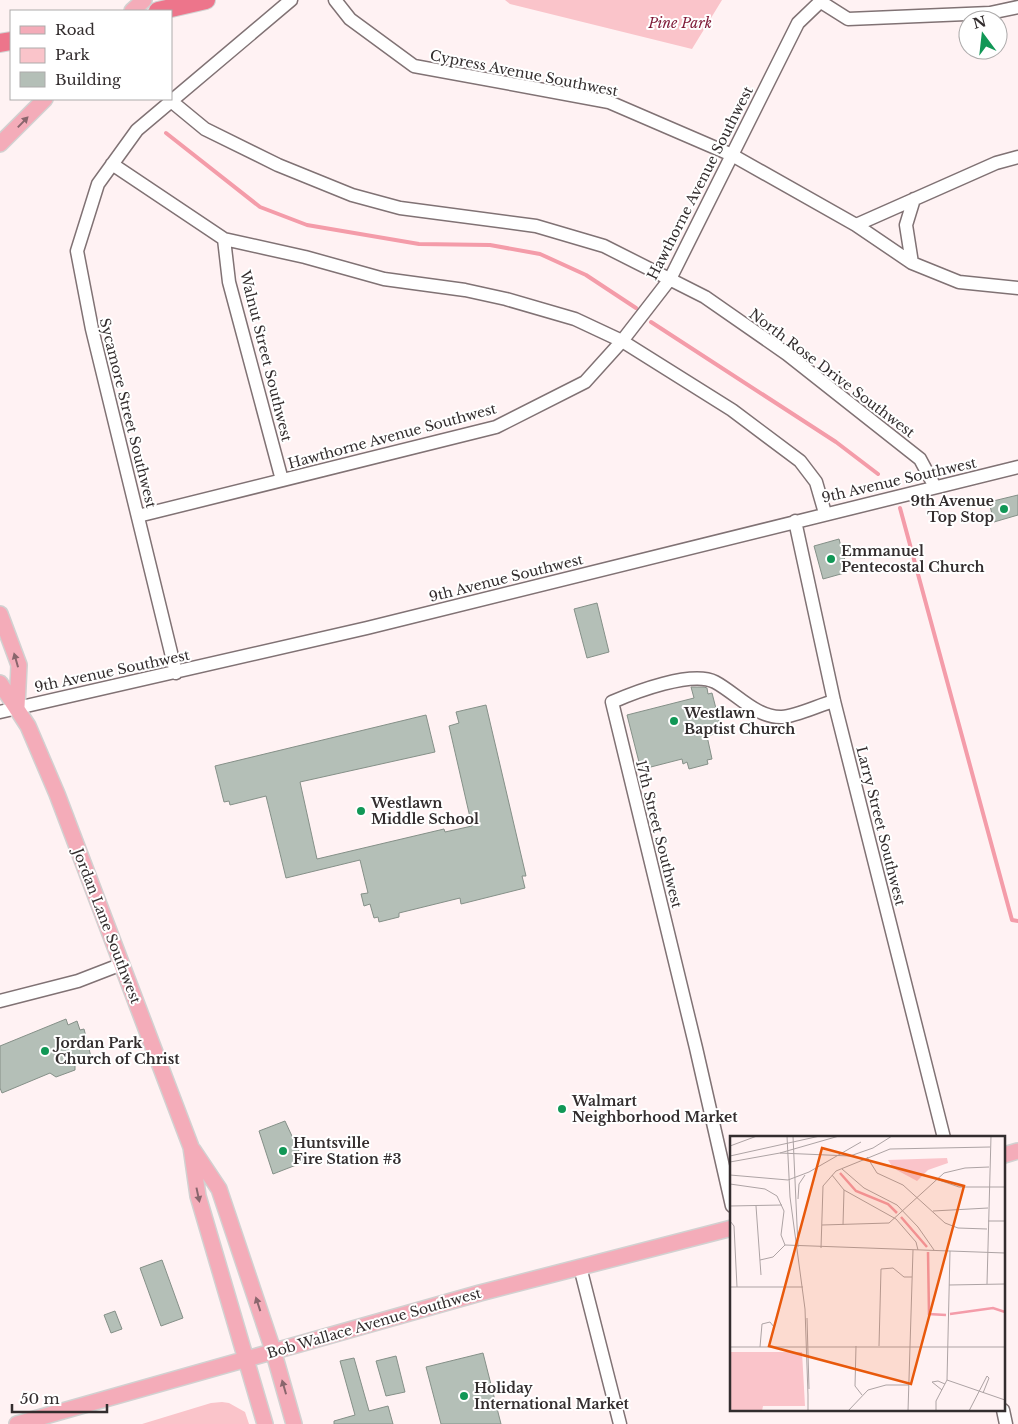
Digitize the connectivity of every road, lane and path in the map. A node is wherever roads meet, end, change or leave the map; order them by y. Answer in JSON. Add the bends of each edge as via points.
{"nodes":[{"id":1,"x":144,"y":0,"type":"edge"},
{"id":2,"x":206,"y":0,"type":"edge"},
{"id":3,"x":291,"y":0,"type":"edge"},
{"id":4,"x":335,"y":0,"type":"edge"},
{"id":5,"x":822,"y":1,"type":"edge"},
{"id":6,"x":1018,"y":7,"type":"edge"},
{"id":7,"x":133,"y":10,"type":"edge"},
{"id":8,"x":162,"y":10,"type":"edge"},
{"id":9,"x":44,"y":100,"type":"edge"},
{"id":10,"x":171,"y":101,"type":"junction"},
{"id":11,"x":0,"y":144,"type":"edge"},
{"id":12,"x":732,"y":155,"type":"junction"},
{"id":13,"x":1018,"y":157,"type":"edge"},
{"id":14,"x":112,"y":164,"type":"junction"},
{"id":15,"x":914,"y":199,"type":"junction"},
{"id":16,"x":856,"y":225,"type":"junction"},
{"id":17,"x":224,"y":239,"type":"junction"},
{"id":18,"x":912,"y":263,"type":"junction"},
{"id":19,"x":670,"y":279,"type":"junction"},
{"id":20,"x":1018,"y":288,"type":"edge"},
{"id":21,"x":622,"y":342,"type":"junction"},
{"id":22,"x":1018,"y":467,"type":"edge"},
{"id":23,"x":282,"y":480,"type":"junction"},
{"id":24,"x":935,"y":487,"type":"junction"},
{"id":25,"x":825,"y":513,"type":"junction"},
{"id":26,"x":138,"y":516,"type":"junction"},
{"id":27,"x":795,"y":521,"type":"junction"},
{"id":28,"x":0,"y":614,"type":"edge"},
{"id":29,"x":176,"y":673,"type":"junction"},
{"id":30,"x":0,"y":684,"type":"edge"},
{"id":31,"x":834,"y":701,"type":"junction"},
{"id":32,"x":17,"y":707,"type":"junction"},
{"id":33,"x":0,"y":712,"type":"edge"},
{"id":34,"x":122,"y":964,"type":"junction"},
{"id":35,"x":0,"y":1001,"type":"edge"},
{"id":36,"x":943,"y":1136,"type":"edge"},
{"id":37,"x":191,"y":1147,"type":"junction"},
{"id":38,"x":730,"y":1197,"type":"edge"},
{"id":39,"x":730,"y":1229,"type":"edge"},
{"id":40,"x":580,"y":1267,"type":"junction"},
{"id":41,"x":273,"y":1350,"type":"junction"},
{"id":42,"x":246,"y":1359,"type":"junction"},
{"id":43,"x":17,"y":1424,"type":"edge"},
{"id":44,"x":264,"y":1424,"type":"edge"},
{"id":45,"x":294,"y":1424,"type":"edge"},
{"id":46,"x":620,"y":1424,"type":"edge"}],
"edges":[{"from":1,"to":7,"type":"main road"},
{"from":2,"to":8,"type":"highway"},
{"from":3,"to":10,"type":"street","name":"Sycamore Street Southwest"},
{"from":4,"to":12,"type":"street","name":"Cypress Avenue Southwest","via":[[350,19],[414,66],[609,102]]},
{"from":5,"to":6,"type":"street","via":[[848,19],[990,13]]},
{"from":5,"to":12,"type":"street","name":"Hawthorne Avenue Southwest","via":[[798,23]]},
{"from":11,"to":9,"type":"main road","one_way":true},
{"from":10,"to":14,"type":"street","name":"Sycamore Street Southwest","via":[[137,130]]},
{"from":10,"to":19,"type":"street","name":"North Rose Drive Southwest","via":[[206,129],[278,165],[352,195],[400,208],[536,226],[604,246]]},
{"from":12,"to":16,"type":"street","name":"Cypress Avenue Southwest"},
{"from":12,"to":19,"type":"street","name":"Hawthorne Avenue Southwest"},
{"from":13,"to":15,"type":"street","via":[[996,163]]},
{"from":14,"to":17,"type":"street"},
{"from":14,"to":26,"type":"street","name":"Sycamore Street Southwest","via":[[98,184],[77,251],[94,339]]},
{"from":15,"to":16,"type":"street"},
{"from":15,"to":18,"type":"street","via":[[906,225]]},
{"from":16,"to":18,"type":"street","name":"Cypress Avenue Southwest"},
{"from":17,"to":21,"type":"street","via":[[384,279],[506,299],[575,319]]},
{"from":17,"to":23,"type":"street","name":"Walnut Street Southwest","via":[[230,282]]},
{"from":18,"to":20,"type":"street","name":"Cypress Avenue Southwest","via":[[959,282]]},
{"from":19,"to":21,"type":"street","name":"Hawthorne Avenue Southwest"},
{"from":19,"to":24,"type":"street","name":"North Rose Drive Southwest","via":[[705,297],[787,354],[920,459]]},
{"from":21,"to":23,"type":"street","name":"Hawthorne Avenue Southwest","via":[[585,382],[496,427]]},
{"from":21,"to":25,"type":"street","via":[[732,410],[800,461],[816,482]]},
{"from":22,"to":24,"type":"street","name":"9th Avenue Southwest"},
{"from":23,"to":26,"type":"street","name":"Hawthorne Avenue Southwest"},
{"from":24,"to":25,"type":"street","name":"9th Avenue Southwest"},
{"from":25,"to":27,"type":"street","name":"9th Avenue Southwest"},
{"from":26,"to":29,"type":"street","name":"Sycamore Street Southwest"},
{"from":27,"to":29,"type":"street","name":"9th Avenue Southwest"},
{"from":27,"to":31,"type":"street","name":"Larry Street Southwest"},
{"from":32,"to":28,"type":"main road","one_way":true,"via":[[19,665]]},
{"from":29,"to":32,"type":"street","name":"9th Avenue Southwest"},
{"from":30,"to":32,"type":"main road","name":"Jordan Lane Southwest"},
{"from":31,"to":36,"type":"street","name":"Larry Street Southwest"},
{"from":31,"to":38,"type":"street","name":"17th Street Southwest","via":[[782,717],[760,712],[714,681],[693,678],[635,692],[612,702]]},
{"from":32,"to":33,"type":"street","name":"9th Avenue Southwest"},
{"from":32,"to":34,"type":"main road","name":"Jordan Lane Southwest","via":[[57,794]]},
{"from":34,"to":35,"type":"street","via":[[78,981]]},
{"from":34,"to":37,"type":"main road","name":"Jordan Lane Southwest"},
{"from":41,"to":37,"type":"main road","name":"Jordan Lane Southwest","one_way":true,"via":[[219,1189]]},
{"from":37,"to":42,"type":"main road","name":"Jordan Lane Southwest","one_way":true,"via":[[198,1196]]},
{"from":39,"to":40,"type":"main road","name":"Bob Wallace Avenue Southwest"},
{"from":40,"to":41,"type":"main road","name":"Bob Wallace Avenue Southwest"},
{"from":40,"to":46,"type":"street"},
{"from":41,"to":42,"type":"main road","name":"Bob Wallace Avenue Southwest"},
{"from":45,"to":41,"type":"main road","name":"Jordan Lane Southwest","one_way":true},
{"from":42,"to":43,"type":"main road","name":"Bob Wallace Avenue Southwest"},
{"from":42,"to":44,"type":"main road","name":"Jordan Lane Southwest"}]}
